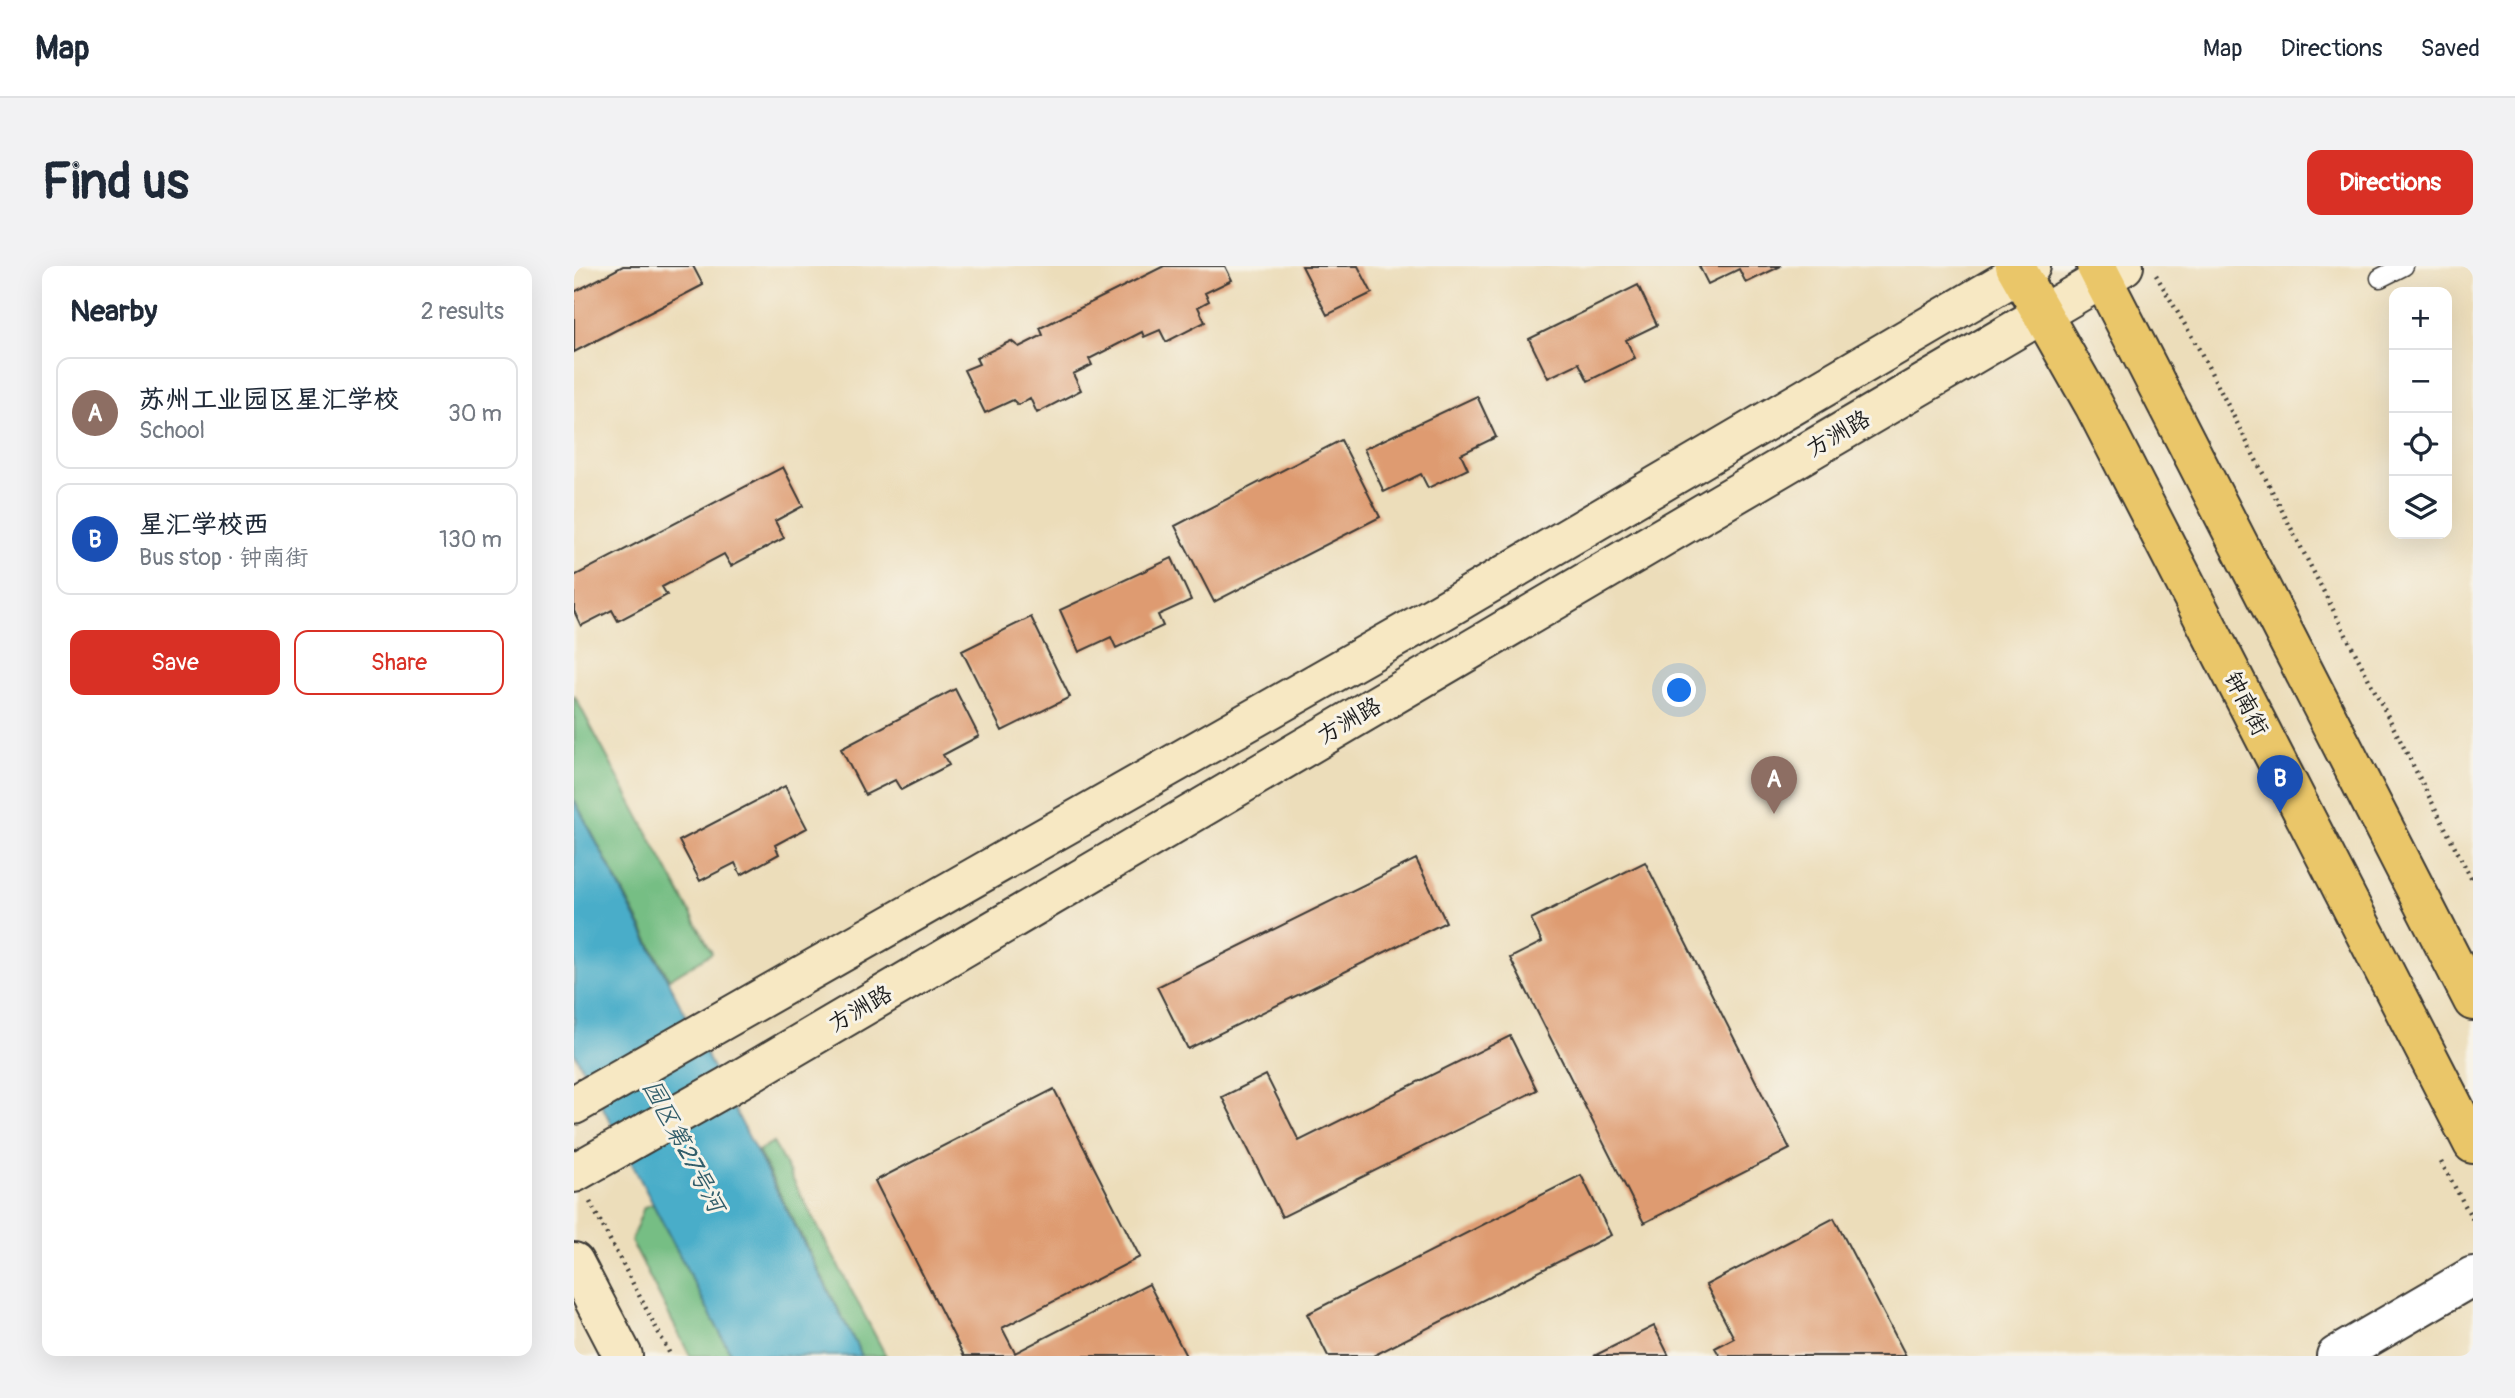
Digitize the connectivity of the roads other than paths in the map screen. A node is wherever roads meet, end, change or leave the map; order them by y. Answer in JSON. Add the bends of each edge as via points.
{"nodes":[{"id":1,"x":2404,"y":266,"type":"edge"},
{"id":2,"x":2021,"y":268,"type":"edge"},
{"id":3,"x":2107,"y":270,"type":"edge"},
{"id":4,"x":2380,"y":278,"type":"dead end"},
{"id":5,"x":2041,"y":314,"type":"junction"},
{"id":6,"x":2473,"y":1001,"type":"edge"},
{"id":7,"x":574,"y":1105,"type":"edge"},
{"id":8,"x":2473,"y":1144,"type":"edge"},
{"id":9,"x":585,"y":1167,"type":"edge"},
{"id":10,"x":574,"y":1262,"type":"edge"},
{"id":11,"x":2473,"y":1276,"type":"edge"},
{"id":12,"x":623,"y":1356,"type":"edge"},
{"id":13,"x":2336,"y":1356,"type":"edge"}],
"edges":[{"from":1,"to":4,"type":"lane"},
{"from":2,"to":5,"type":"main road","name":"钟南街"},
{"from":2,"to":7,"type":"main road","name":"方洲路","via":[[1441,612]]},
{"from":3,"to":5,"type":"main road","name":"方洲路"},
{"from":3,"to":6,"type":"main road"},
{"from":5,"to":8,"type":"main road","name":"钟南街","via":[[2101,417]]},
{"from":5,"to":9,"type":"main road","name":"方洲路"},
{"from":10,"to":12,"type":"main road"},
{"from":11,"to":13,"type":"street"}]}
